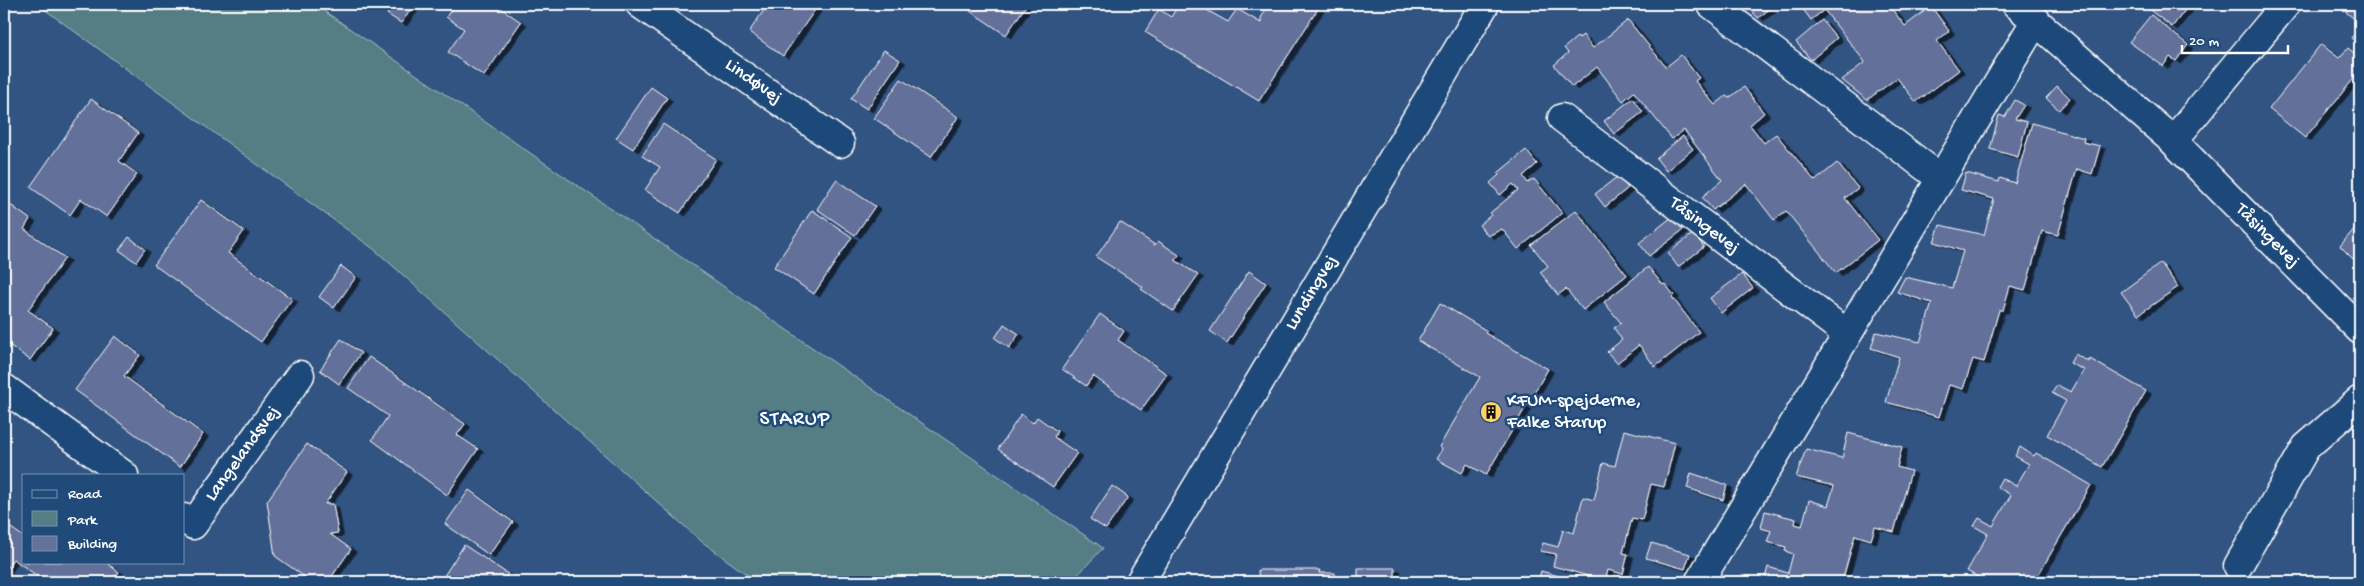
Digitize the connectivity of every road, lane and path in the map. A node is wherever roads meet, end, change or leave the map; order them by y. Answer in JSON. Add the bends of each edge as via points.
{"nodes":[{"id":1,"x":640,"y":4,"type":"edge"},
{"id":2,"x":1485,"y":4,"type":"edge"},
{"id":3,"x":1711,"y":4,"type":"edge"},
{"id":4,"x":2286,"y":4,"type":"edge"},
{"id":5,"x":671,"y":12,"type":"edge"},
{"id":6,"x":2026,"y":12,"type":"edge"},
{"id":7,"x":1562,"y":118,"type":"dead end"},
{"id":8,"x":2173,"y":141,"type":"junction"},
{"id":9,"x":840,"y":143,"type":"dead end"},
{"id":10,"x":1940,"y":178,"type":"junction"},
{"id":11,"x":2360,"y":330,"type":"edge"},
{"id":12,"x":1846,"y":333,"type":"junction"},
{"id":13,"x":300,"y":375,"type":"dead end"},
{"id":14,"x":4,"y":388,"type":"edge"},
{"id":15,"x":2360,"y":400,"type":"edge"},
{"id":16,"x":123,"y":474,"type":"edge"},
{"id":17,"x":185,"y":519,"type":"edge"},
{"id":18,"x":2238,"y":566,"type":"dead end"},
{"id":19,"x":1140,"y":582,"type":"edge"},
{"id":20,"x":1699,"y":582,"type":"edge"}],
"edges":[{"from":1,"to":5,"type":"street","name":"Lindøvej"},
{"from":2,"to":19,"type":"street","name":"Lundingvej"},
{"from":3,"to":10,"type":"street"},
{"from":4,"to":8,"type":"street"},
{"from":5,"to":9,"type":"street","name":"Lindøvej"},
{"from":6,"to":8,"type":"street","name":"Tåsingevej"},
{"from":6,"to":10,"type":"street","name":"Tåsingevej"},
{"from":7,"to":12,"type":"street","name":"Tåsingevej"},
{"from":8,"to":11,"type":"street","name":"Tåsingevej"},
{"from":10,"to":12,"type":"street","name":"Tåsingevej"},
{"from":12,"to":20,"type":"street","name":"Tåsingevej"},
{"from":13,"to":17,"type":"street","name":"Langelandsvej","via":[[192,524]]},
{"from":14,"to":16,"type":"street"},
{"from":15,"to":18,"type":"street","via":[[2306,447]]}]}
